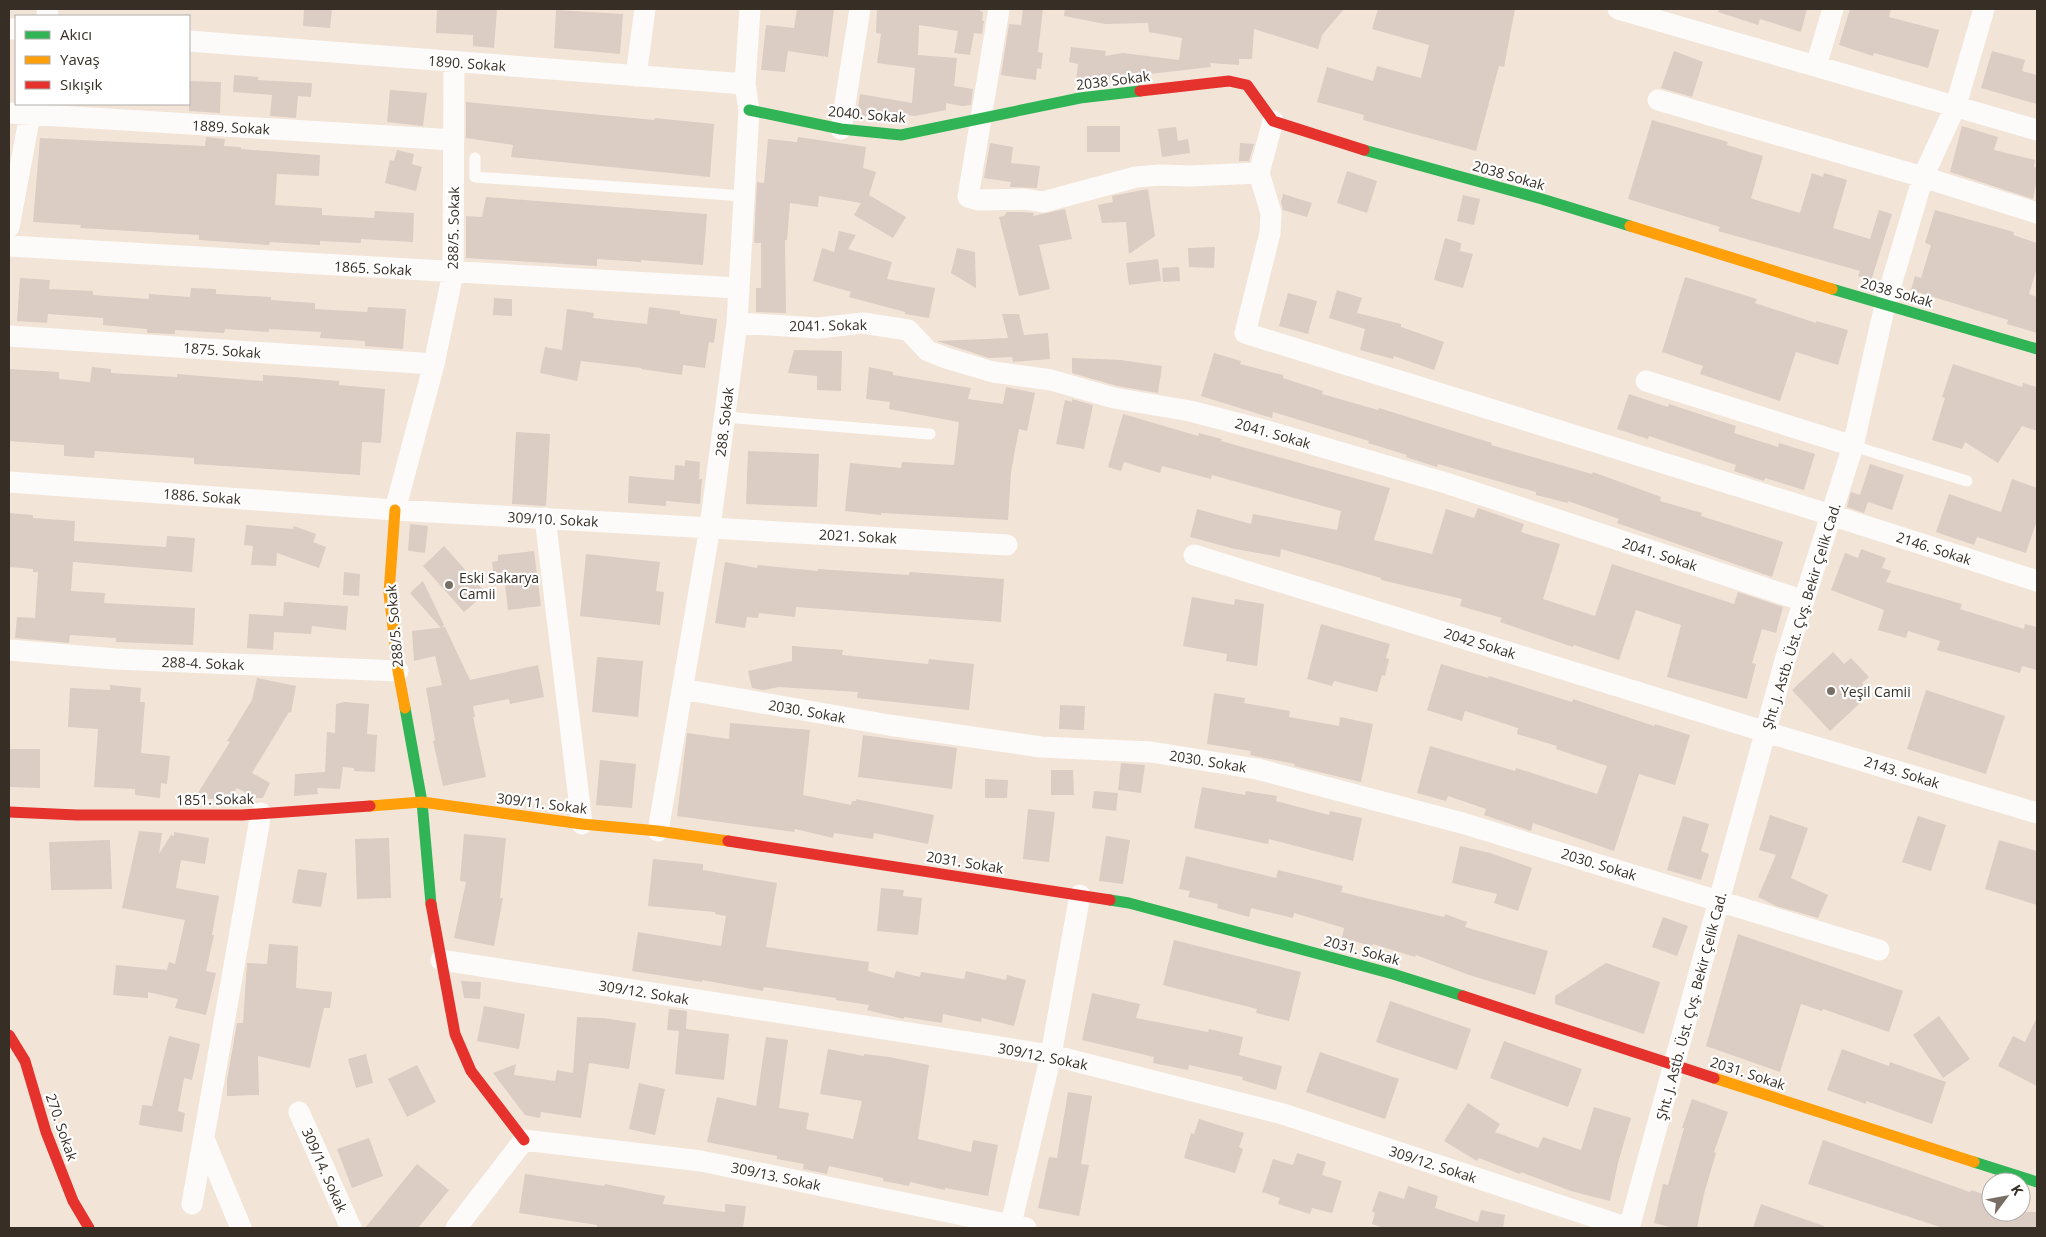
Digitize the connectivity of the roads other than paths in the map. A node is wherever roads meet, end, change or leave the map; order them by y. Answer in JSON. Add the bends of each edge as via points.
{"nodes":[{"id":1,"x":645,"y":9,"type":"edge"},
{"id":2,"x":750,"y":9,"type":"edge"},
{"id":3,"x":860,"y":9,"type":"edge"},
{"id":4,"x":999,"y":9,"type":"edge"},
{"id":5,"x":1618,"y":9,"type":"edge"},
{"id":6,"x":1833,"y":9,"type":"edge"},
{"id":7,"x":1984,"y":9,"type":"edge"},
{"id":8,"x":190,"y":42,"type":"edge"},
{"id":9,"x":454,"y":62,"type":"junction"},
{"id":10,"x":1816,"y":66,"type":"junction"},
{"id":11,"x":636,"y":76,"type":"junction"},
{"id":12,"x":746,"y":84,"type":"junction"},
{"id":13,"x":1658,"y":100,"type":"dead end"},
{"id":14,"x":1956,"y":105,"type":"junction"},
{"id":15,"x":31,"y":109,"type":"edge"},
{"id":16,"x":749,"y":110,"type":"junction"},
{"id":17,"x":9,"y":113,"type":"edge"},
{"id":18,"x":982,"y":119,"type":"junction"},
{"id":19,"x":1273,"y":121,"type":"junction"},
{"id":20,"x":841,"y":128,"type":"junction"},
{"id":21,"x":2037,"y":130,"type":"edge"},
{"id":22,"x":454,"y":140,"type":"junction"},
{"id":23,"x":475,"y":158,"type":"dead end"},
{"id":24,"x":1259,"y":173,"type":"junction"},
{"id":25,"x":1923,"y":178,"type":"junction"},
{"id":26,"x":744,"y":196,"type":"junction"},
{"id":27,"x":2037,"y":213,"type":"edge"},
{"id":28,"x":9,"y":227,"type":"edge"},
{"id":29,"x":9,"y":246,"type":"edge"},
{"id":30,"x":453,"y":272,"type":"junction"},
{"id":31,"x":738,"y":288,"type":"junction"},
{"id":32,"x":1885,"y":305,"type":"junction"},
{"id":33,"x":737,"y":323,"type":"junction"},
{"id":34,"x":9,"y":336,"type":"edge"},
{"id":35,"x":2037,"y":349,"type":"edge"},
{"id":36,"x":434,"y":364,"type":"junction"},
{"id":37,"x":1646,"y":381,"type":"dead end"},
{"id":38,"x":724,"y":417,"type":"junction"},
{"id":39,"x":930,"y":434,"type":"dead end"},
{"id":40,"x":1853,"y":446,"type":"junction"},
{"id":41,"x":1966,"y":480,"type":"dead end"},
{"id":42,"x":9,"y":482,"type":"edge"},
{"id":43,"x":395,"y":510,"type":"junction"},
{"id":44,"x":1831,"y":515,"type":"junction"},
{"id":45,"x":545,"y":518,"type":"junction"},
{"id":46,"x":710,"y":527,"type":"junction"},
{"id":47,"x":1006,"y":545,"type":"dead end"},
{"id":48,"x":1194,"y":555,"type":"dead end"},
{"id":49,"x":2037,"y":581,"type":"edge"},
{"id":50,"x":1804,"y":601,"type":"junction"},
{"id":51,"x":9,"y":650,"type":"edge"},
{"id":52,"x":398,"y":671,"type":"junction"},
{"id":53,"x":682,"y":690,"type":"junction"},
{"id":54,"x":1766,"y":732,"type":"junction"},
{"id":55,"x":422,"y":802,"type":"junction"},
{"id":56,"x":9,"y":812,"type":"edge"},
{"id":57,"x":261,"y":813,"type":"junction"},
{"id":58,"x":2037,"y":813,"type":"edge"},
{"id":59,"x":582,"y":824,"type":"junction"},
{"id":60,"x":658,"y":831,"type":"junction"},
{"id":61,"x":1080,"y":895,"type":"junction"},
{"id":62,"x":1720,"y":901,"type":"junction"},
{"id":63,"x":1879,"y":950,"type":"dead end"},
{"id":64,"x":441,"y":960,"type":"junction"},
{"id":65,"x":9,"y":1035,"type":"edge"},
{"id":66,"x":1051,"y":1055,"type":"junction"},
{"id":67,"x":1675,"y":1065,"type":"junction"},
{"id":68,"x":300,"y":1112,"type":"dead end"},
{"id":69,"x":204,"y":1139,"type":"junction"},
{"id":70,"x":524,"y":1140,"type":"junction"},
{"id":71,"x":2037,"y":1182,"type":"edge"},
{"id":72,"x":192,"y":1204,"type":"dead end"},
{"id":73,"x":1016,"y":1227,"type":"edge"},
{"id":74,"x":88,"y":1228,"type":"edge"},
{"id":75,"x":241,"y":1228,"type":"edge"},
{"id":76,"x":351,"y":1228,"type":"edge"},
{"id":77,"x":456,"y":1228,"type":"edge"},
{"id":78,"x":1629,"y":1228,"type":"edge"}],
"edges":[{"from":1,"to":11,"type":"street"},
{"from":2,"to":12,"type":"street","name":"288. Sokak"},
{"from":3,"to":20,"type":"street"},
{"from":4,"to":18,"type":"street"},
{"from":5,"to":10,"type":"street"},
{"from":6,"to":10,"type":"street"},
{"from":7,"to":14,"type":"street","name":"Şht. J. Astb. Üst. Çvş. Bekir Çelik Cad."},
{"from":8,"to":9,"type":"street","name":"1890. Sokak"},
{"from":9,"to":11,"type":"street","name":"1890. Sokak"},
{"from":9,"to":22,"type":"street","name":"288/5. Sokak"},
{"from":10,"to":14,"type":"street"},
{"from":11,"to":12,"type":"street","name":"1890. Sokak"},
{"from":12,"to":16,"type":"street","name":"288. Sokak"},
{"from":13,"to":25,"type":"street"},
{"from":14,"to":21,"type":"street"},
{"from":14,"to":25,"type":"street","name":"Şht. J. Astb. Üst. Çvş. Bekir Çelik Cad."},
{"from":15,"to":17,"type":"street","name":"1889. Sokak"},
{"from":15,"to":22,"type":"street","name":"1889. Sokak"},
{"from":15,"to":28,"type":"street"},
{"from":16,"to":20,"type":"street","name":"2040. Sokak"},
{"from":16,"to":26,"type":"street","name":"288. Sokak"},
{"from":18,"to":19,"type":"street","name":"2038 Sokak","via":[[1080,98],[1229,81],[1247,85]]},
{"from":18,"to":20,"type":"street","name":"2040. Sokak","via":[[902,135]]},
{"from":18,"to":24,"type":"street","via":[[968,197],[978,200],[1043,202],[1136,177]]},
{"from":19,"to":24,"type":"street"},
{"from":19,"to":32,"type":"street","name":"2038 Sokak"},
{"from":22,"to":30,"type":"street","name":"288/5. Sokak"},
{"from":23,"to":26,"type":"lane","via":[[475,177]]},
{"from":24,"to":44,"type":"street","name":"2146. Sokak","via":[[1272,213],[1270,234],[1245,333]]},
{"from":25,"to":27,"type":"street"},
{"from":25,"to":32,"type":"street","name":"Şht. J. Astb. Üst. Çvş. Bekir Çelik Cad."},
{"from":26,"to":31,"type":"street","name":"288. Sokak"},
{"from":29,"to":30,"type":"street","name":"1865. Sokak"},
{"from":30,"to":31,"type":"street","name":"1865. Sokak"},
{"from":30,"to":36,"type":"street","name":"288/5. Sokak"},
{"from":31,"to":33,"type":"street","name":"288. Sokak"},
{"from":32,"to":35,"type":"street","name":"2038 Sokak"},
{"from":32,"to":40,"type":"street","name":"Şht. J. Astb. Üst. Çvş. Bekir Çelik Cad."},
{"from":33,"to":38,"type":"street","name":"288. Sokak"},
{"from":33,"to":50,"type":"street","name":"2041. Sokak","via":[[818,328],[863,322],[908,330],[928,350],[946,358],[993,372],[1051,380],[1114,398],[1190,411],[1267,431],[1446,483]]},
{"from":34,"to":36,"type":"street","name":"1875. Sokak"},
{"from":36,"to":43,"type":"street","name":"288/5. Sokak"},
{"from":37,"to":40,"type":"street"},
{"from":38,"to":39,"type":"lane"},
{"from":38,"to":46,"type":"street","name":"288. Sokak"},
{"from":40,"to":41,"type":"lane"},
{"from":40,"to":44,"type":"street","name":"Şht. J. Astb. Üst. Çvş. Bekir Çelik Cad."},
{"from":42,"to":43,"type":"street","name":"1886. Sokak"},
{"from":43,"to":45,"type":"street","name":"309/10. Sokak"},
{"from":43,"to":52,"type":"street","name":"288/5. Sokak","via":[[389,593]]},
{"from":44,"to":49,"type":"street","name":"2146. Sokak"},
{"from":44,"to":50,"type":"street","name":"Şht. J. Astb. Üst. Çvş. Bekir Çelik Cad."},
{"from":45,"to":46,"type":"street","name":"309/10. Sokak"},
{"from":45,"to":59,"type":"street"},
{"from":46,"to":47,"type":"street","name":"2021. Sokak"},
{"from":46,"to":53,"type":"street","name":"288. Sokak"},
{"from":48,"to":54,"type":"street","name":"2042 Sokak"},
{"from":50,"to":54,"type":"street","name":"Şht. J. Astb. Üst. Çvş. Bekir Çelik Cad."},
{"from":51,"to":52,"type":"street","name":"288-4. Sokak","via":[[116,659]]},
{"from":52,"to":55,"type":"street","name":"288/5. Sokak"},
{"from":53,"to":60,"type":"street","name":"288. Sokak"},
{"from":53,"to":62,"type":"street","name":"2030. Sokak","via":[[1041,747],[1151,752],[1257,769],[1462,822]]},
{"from":54,"to":58,"type":"street","name":"2143. Sokak"},
{"from":54,"to":62,"type":"street","name":"Şht. J. Astb. Üst. Çvş. Bekir Çelik Cad."},
{"from":55,"to":57,"type":"street","name":"1851. Sokak"},
{"from":55,"to":59,"type":"street","name":"309/11. Sokak"},
{"from":55,"to":64,"type":"street","name":"288/5. Sokak","via":[[431,906]]},
{"from":56,"to":57,"type":"street","name":"1851. Sokak","via":[[242,816]]},
{"from":57,"to":69,"type":"street"},
{"from":59,"to":60,"type":"street","name":"309/11. Sokak"},
{"from":60,"to":61,"type":"street","name":"2031. Sokak"},
{"from":61,"to":66,"type":"street"},
{"from":61,"to":67,"type":"street","name":"2031. Sokak","via":[[1130,903],[1393,974]]},
{"from":62,"to":63,"type":"street","name":"2030. Sokak"},
{"from":62,"to":67,"type":"street","name":"Şht. J. Astb. Üst. Çvş. Bekir Çelik Cad."},
{"from":64,"to":66,"type":"street","name":"309/12. Sokak"},
{"from":64,"to":70,"type":"street","name":"288/5. Sokak","via":[[454,1034],[472,1071]]},
{"from":65,"to":74,"type":"street","name":"270. Sokak","via":[[25,1061],[46,1132],[73,1201]]},
{"from":66,"to":73,"type":"street"},
{"from":66,"to":78,"type":"street","name":"309/12. Sokak","via":[[1283,1114]]},
{"from":67,"to":71,"type":"street","name":"2031. Sokak"},
{"from":67,"to":78,"type":"street","name":"Şht. J. Astb. Üst. Çvş. Bekir Çelik Cad."},
{"from":68,"to":76,"type":"street","name":"309/14. Sokak"},
{"from":69,"to":72,"type":"street"},
{"from":69,"to":75,"type":"street"},
{"from":70,"to":73,"type":"street","name":"309/13. Sokak","via":[[701,1161]]},
{"from":70,"to":77,"type":"street"}]}
